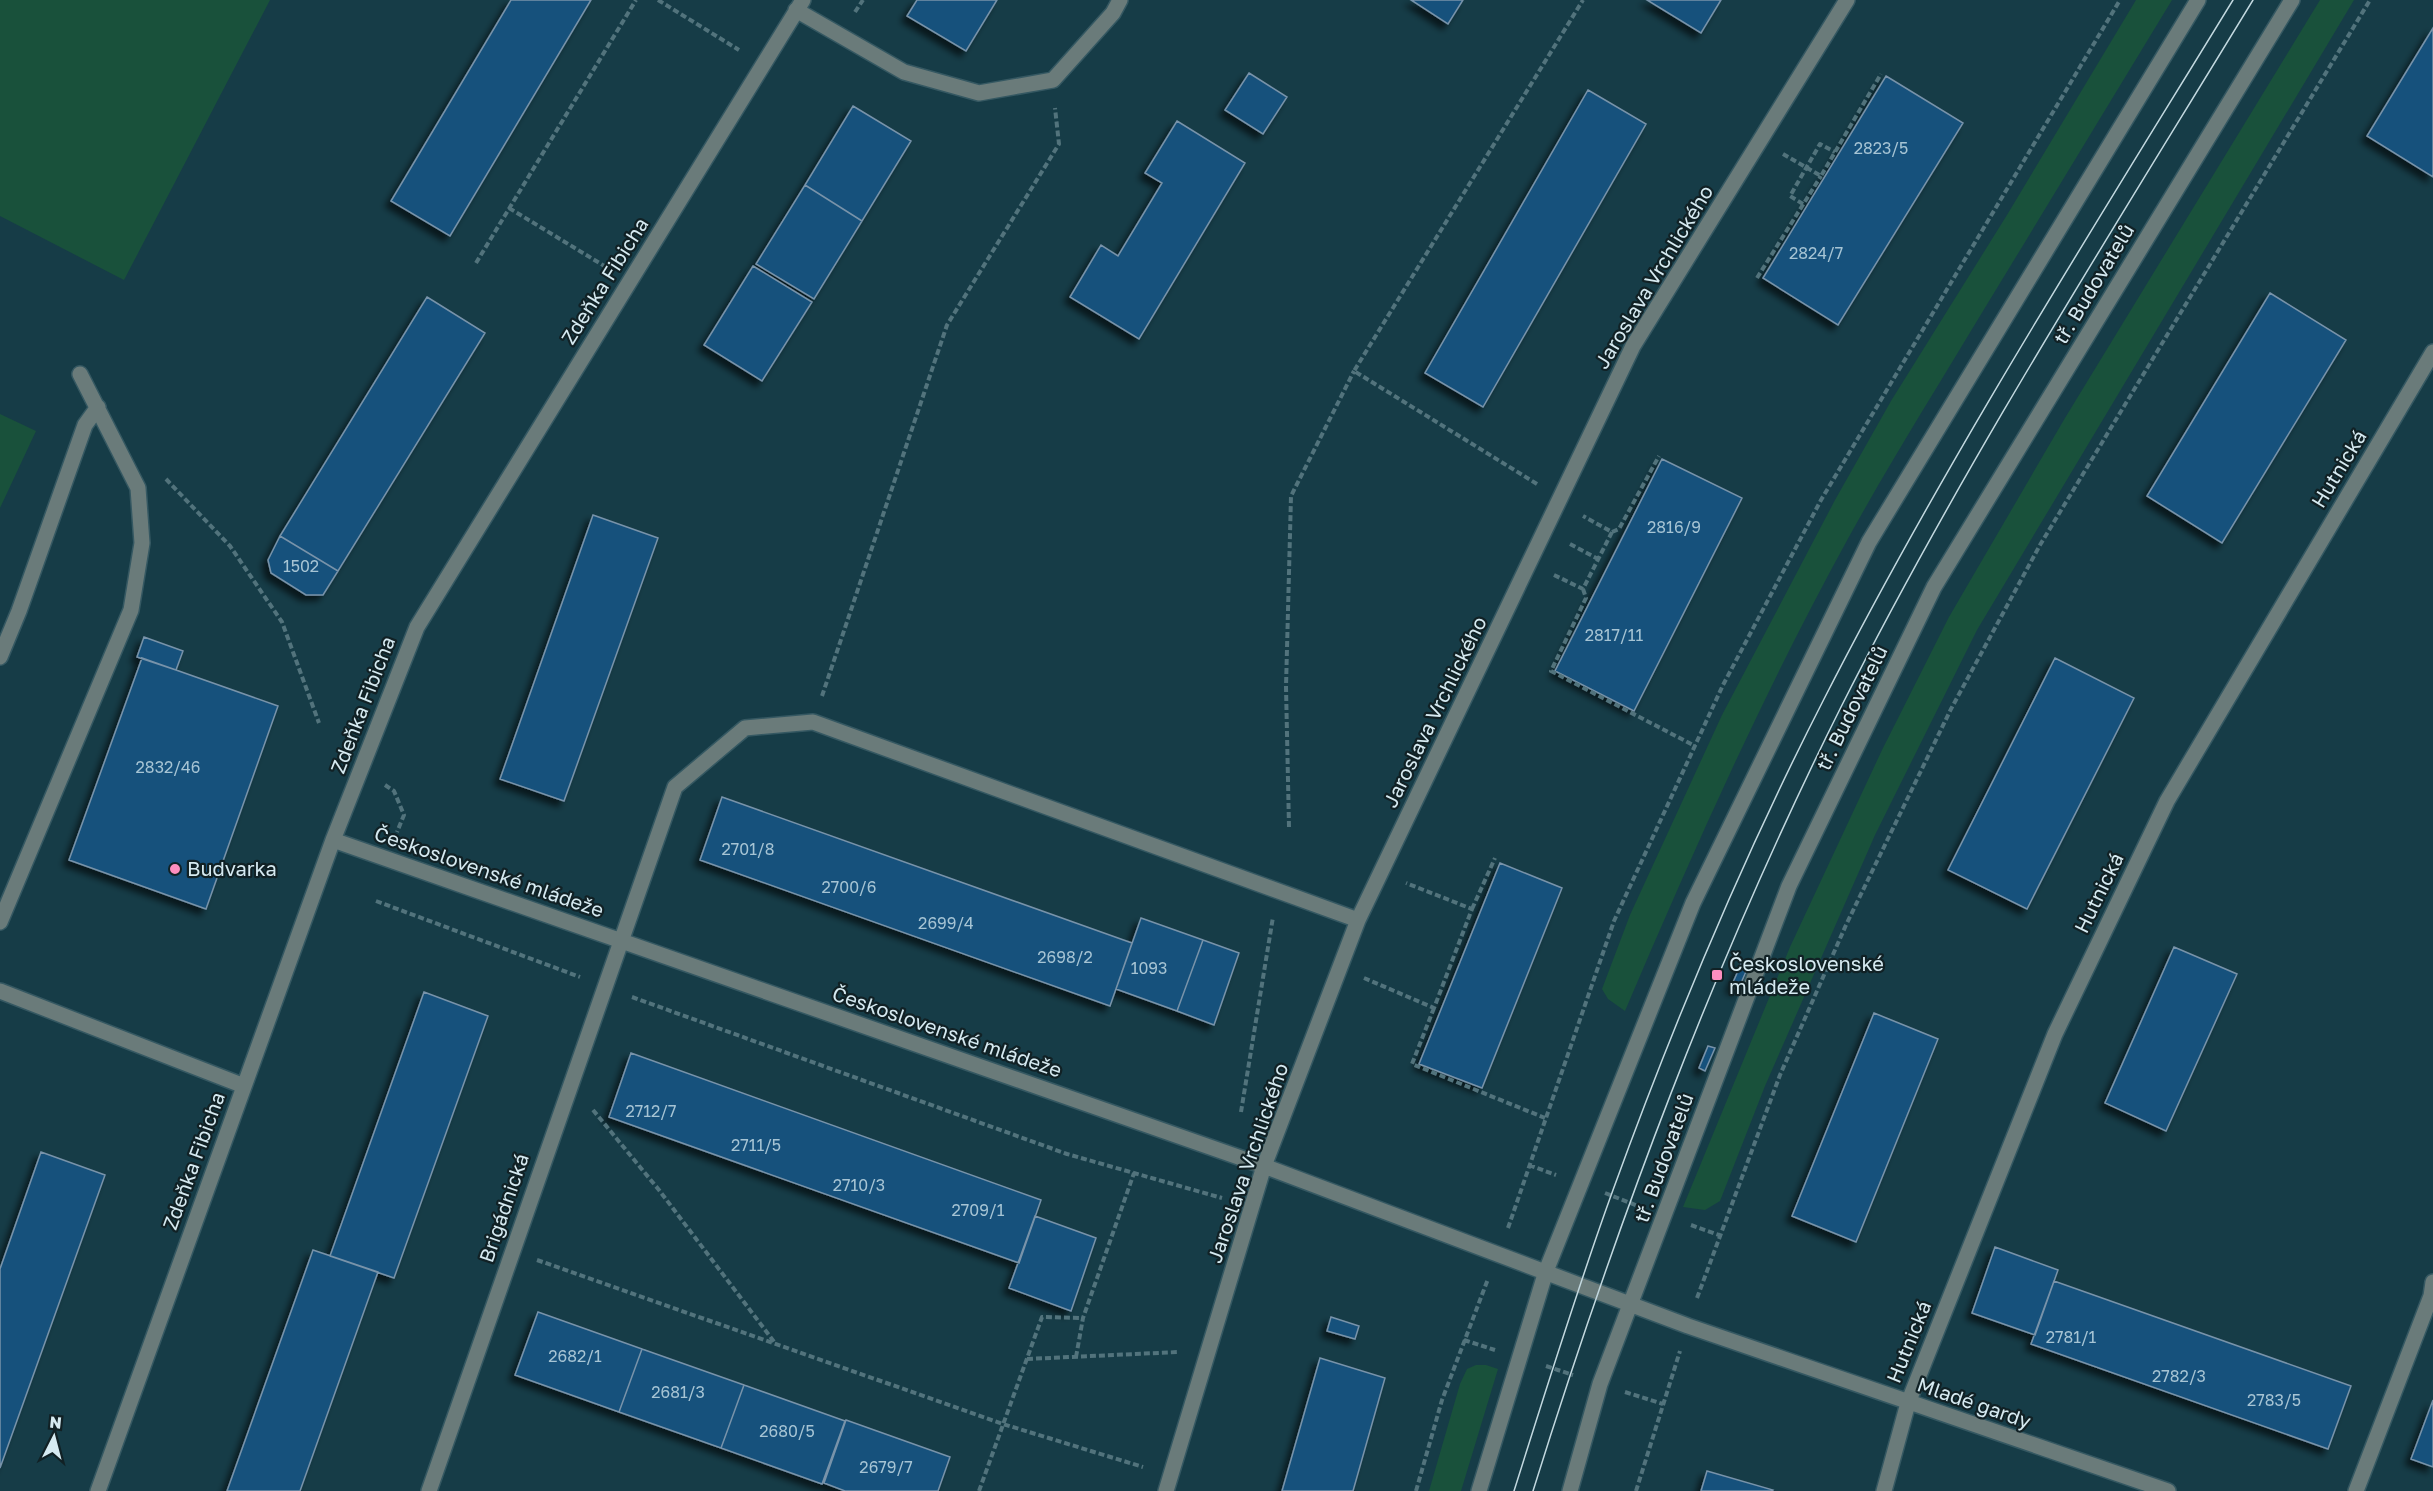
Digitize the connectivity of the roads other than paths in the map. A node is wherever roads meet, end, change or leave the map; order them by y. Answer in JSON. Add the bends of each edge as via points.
{"nodes":[{"id":1,"x":1120,"y":0,"type":"edge"},
{"id":2,"x":1848,"y":0,"type":"edge"},
{"id":3,"x":2198,"y":0,"type":"edge"},
{"id":4,"x":2292,"y":0,"type":"edge"},
{"id":5,"x":800,"y":5,"type":"edge"},
{"id":6,"x":2433,"y":352,"type":"edge"},
{"id":7,"x":80,"y":374,"type":"dead end"},
{"id":8,"x":98,"y":407,"type":"junction"},
{"id":9,"x":0,"y":657,"type":"edge"},
{"id":10,"x":333,"y":840,"type":"junction"},
{"id":11,"x":1358,"y":920,"type":"junction"},
{"id":12,"x":0,"y":922,"type":"edge"},
{"id":13,"x":621,"y":940,"type":"junction"},
{"id":14,"x":0,"y":991,"type":"edge"},
{"id":15,"x":244,"y":1086,"type":"junction"},
{"id":16,"x":1264,"y":1166,"type":"junction"},
{"id":17,"x":1546,"y":1271,"type":"junction"},
{"id":18,"x":2432,"y":1291,"type":"edge"},
{"id":19,"x":1631,"y":1305,"type":"junction"},
{"id":20,"x":1908,"y":1402,"type":"junction"},
{"id":21,"x":98,"y":1491,"type":"edge"},
{"id":22,"x":429,"y":1491,"type":"edge"},
{"id":23,"x":1167,"y":1491,"type":"edge"},
{"id":24,"x":1479,"y":1491,"type":"edge"},
{"id":25,"x":1570,"y":1491,"type":"edge"},
{"id":26,"x":1884,"y":1491,"type":"edge"},
{"id":27,"x":2168,"y":1491,"type":"edge"},
{"id":28,"x":2356,"y":1491,"type":"edge"}],
"edges":[{"from":1,"to":5,"type":"street","via":[[1053,80],[979,93],[904,72]]},
{"from":2,"to":11,"type":"street","name":"Jaroslava Vrchlického","via":[[1634,346]]},
{"from":3,"to":17,"type":"street","via":[[1869,542],[1693,903]]},
{"from":4,"to":19,"type":"street","name":"tř. Budovatelů","via":[[1934,587],[1789,886]]},
{"from":5,"to":10,"type":"street","name":"Zdeňka Fibicha","via":[[417,627]]},
{"from":6,"to":20,"type":"street","name":"Hutnická","via":[[2167,801],[2055,1034]]},
{"from":7,"to":8,"type":"street"},
{"from":8,"to":9,"type":"street","via":[[86,425]]},
{"from":8,"to":12,"type":"street","via":[[138,489],[142,543],[131,610]]},
{"from":10,"to":13,"type":"street","name":"Československé mládeže"},
{"from":10,"to":15,"type":"street","name":"Zdeňka Fibicha"},
{"from":11,"to":13,"type":"street","name":"Brigádnická","via":[[813,723],[745,729],[675,787]]},
{"from":11,"to":16,"type":"street","name":"Jaroslava Vrchlického"},
{"from":13,"to":16,"type":"street","name":"Československé mládeže"},
{"from":13,"to":22,"type":"street","name":"Brigádnická"},
{"from":14,"to":15,"type":"street"},
{"from":15,"to":21,"type":"street","name":"Zdeňka Fibicha"},
{"from":16,"to":17,"type":"street","name":"Československé mládeže"},
{"from":16,"to":23,"type":"street","name":"Jaroslava Vrchlického"},
{"from":17,"to":19,"type":"street","name":"Mladé gardy"},
{"from":17,"to":24,"type":"street"},
{"from":18,"to":28,"type":"street"},
{"from":19,"to":20,"type":"street","name":"Mladé gardy"},
{"from":19,"to":25,"type":"street","name":"tř. Budovatelů","via":[[1600,1384]]},
{"from":20,"to":26,"type":"street","name":"Hutnická"},
{"from":20,"to":27,"type":"street","name":"Mladé gardy"}]}
